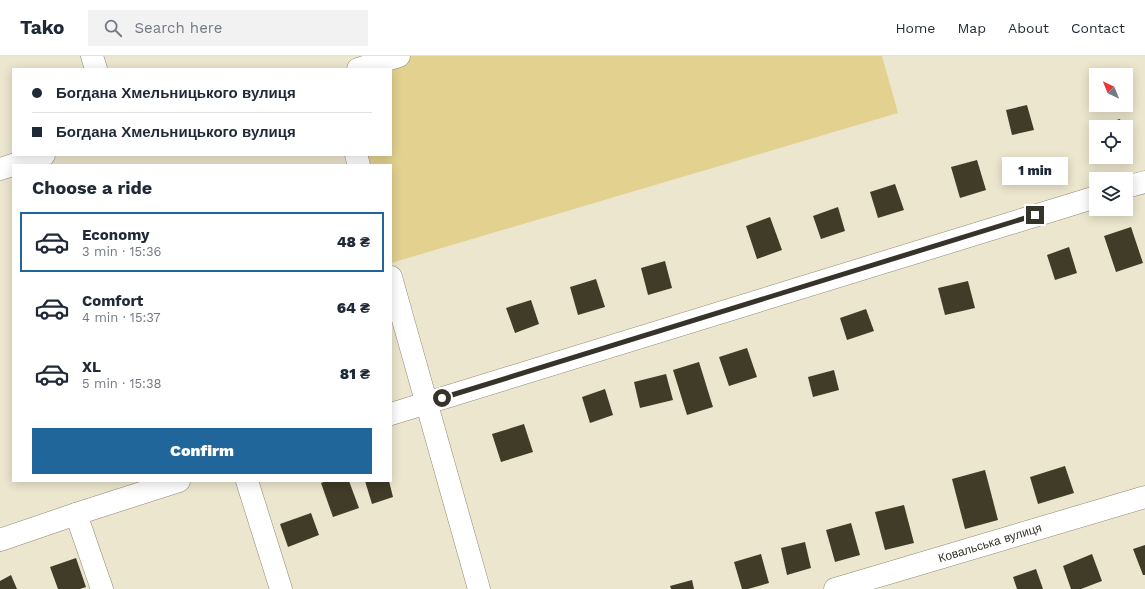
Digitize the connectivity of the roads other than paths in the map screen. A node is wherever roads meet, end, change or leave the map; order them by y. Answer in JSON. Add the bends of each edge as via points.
{"nodes":[{"id":1,"x":92,"y":56,"type":"edge"},
{"id":2,"x":399,"y":56,"type":"edge"},
{"id":3,"x":96,"y":68,"type":"edge"},
{"id":4,"x":361,"y":68,"type":"edge"},
{"id":5,"x":41,"y":156,"type":"edge"},
{"id":6,"x":16,"y":164,"type":"edge"},
{"id":7,"x":12,"y":165,"type":"edge"},
{"id":8,"x":0,"y":169,"type":"edge"},
{"id":9,"x":1145,"y":182,"type":"edge"},
{"id":10,"x":1133,"y":185,"type":"edge"},
{"id":11,"x":1089,"y":199,"type":"edge"},
{"id":12,"x":392,"y":281,"type":"edge"},
{"id":13,"x":426,"y":403,"type":"junction"},
{"id":14,"x":392,"y":414,"type":"edge"},
{"id":15,"x":176,"y":482,"type":"edge"},
{"id":16,"x":247,"y":482,"type":"edge"},
{"id":17,"x":1145,"y":497,"type":"edge"},
{"id":18,"x":76,"y":514,"type":"junction"},
{"id":19,"x":0,"y":540,"type":"edge"},
{"id":20,"x":102,"y":589,"type":"edge"},
{"id":21,"x":281,"y":589,"type":"edge"},
{"id":22,"x":479,"y":589,"type":"edge"},
{"id":23,"x":835,"y":589,"type":"edge"}],
"edges":[{"from":1,"to":3,"type":"street"},
{"from":2,"to":4,"type":"street"},
{"from":5,"to":6,"type":"street"},
{"from":7,"to":8,"type":"street"},
{"from":9,"to":10,"type":"street"},
{"from":11,"to":13,"type":"street"},
{"from":12,"to":13,"type":"street"},
{"from":13,"to":14,"type":"street"},
{"from":13,"to":22,"type":"street"},
{"from":15,"to":18,"type":"street"},
{"from":16,"to":21,"type":"street"},
{"from":17,"to":23,"type":"street","name":"Ковальська вулиця"},
{"from":18,"to":19,"type":"street"},
{"from":18,"to":20,"type":"street"}]}
